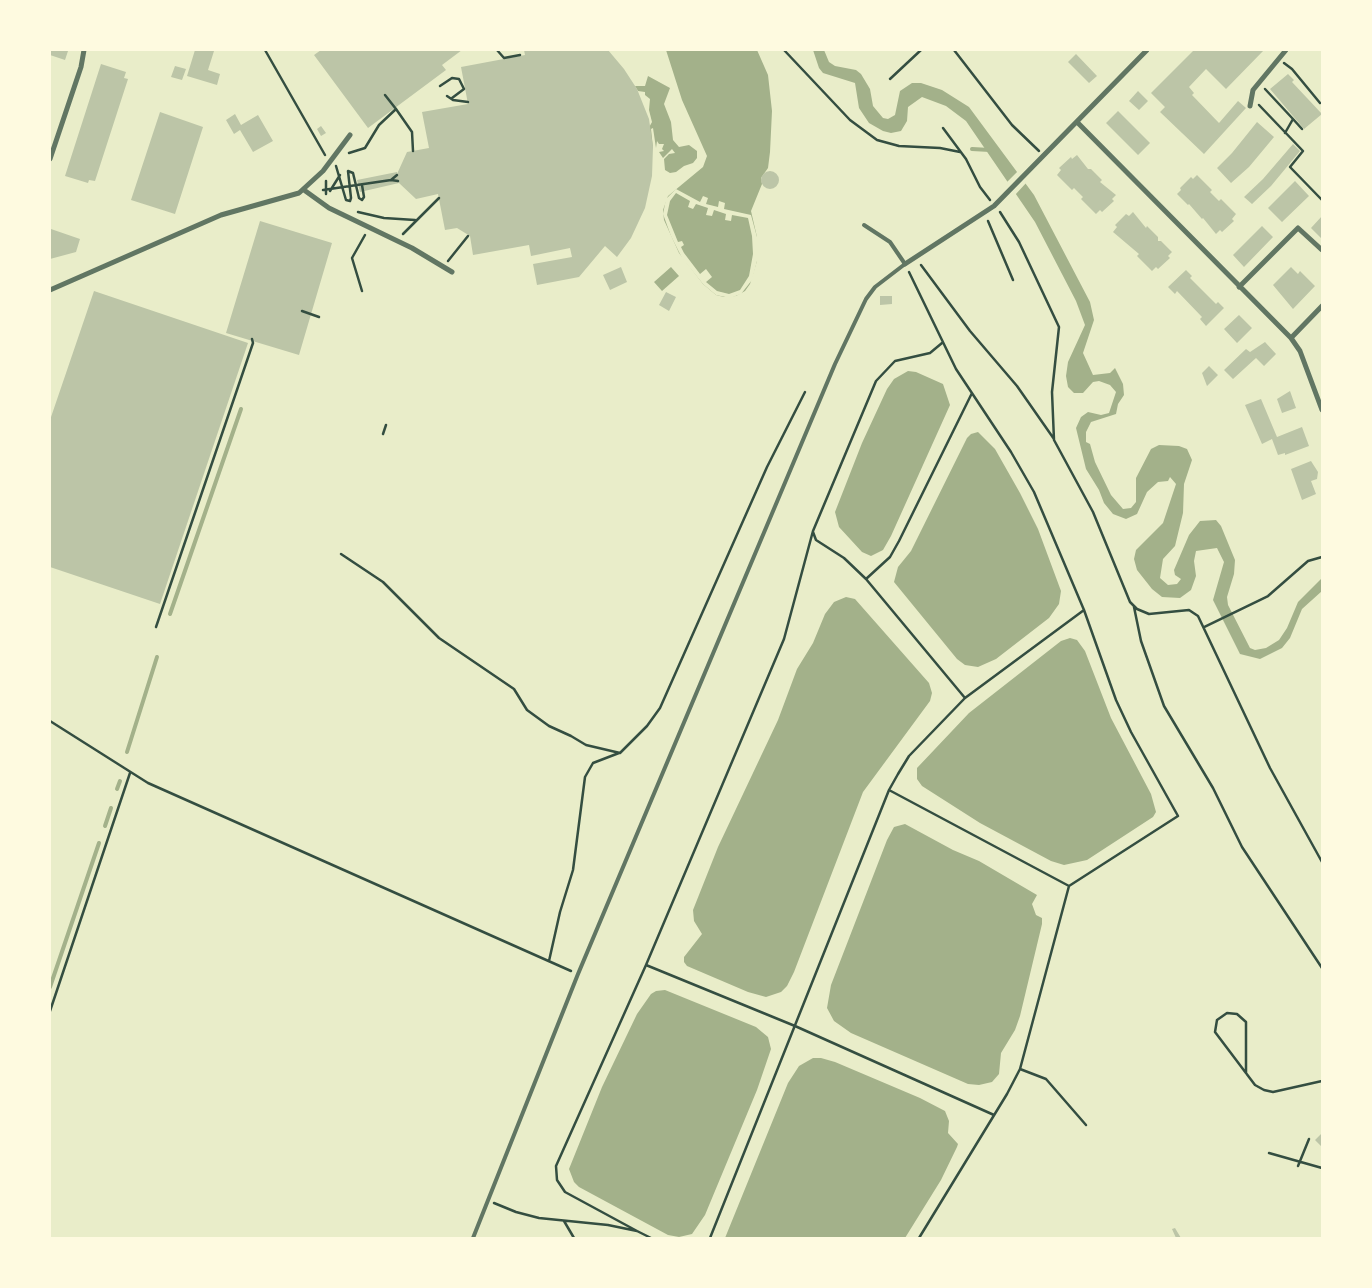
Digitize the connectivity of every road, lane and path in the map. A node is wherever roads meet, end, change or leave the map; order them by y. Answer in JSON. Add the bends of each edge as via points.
{"nodes":[{"id":1,"x":84,"y":50,"type":"edge"},
{"id":2,"x":265,"y":50,"type":"edge"},
{"id":3,"x":497,"y":50,"type":"edge"},
{"id":4,"x":784,"y":50,"type":"edge"},
{"id":5,"x":921,"y":50,"type":"edge"},
{"id":6,"x":954,"y":50,"type":"edge"},
{"id":7,"x":1147,"y":50,"type":"edge"},
{"id":8,"x":1286,"y":50,"type":"edge"},
{"id":9,"x":520,"y":55,"type":"dead end"},
{"id":10,"x":1279,"y":59,"type":"junction"},
{"id":11,"x":890,"y":80,"type":"dead end"},
{"id":12,"x":1260,"y":82,"type":"junction"},
{"id":13,"x":440,"y":86,"type":"dead end"},
{"id":14,"x":386,"y":95,"type":"dead end"},
{"id":15,"x":447,"y":96,"type":"dead end"},
{"id":16,"x":1251,"y":97,"type":"junction"},
{"id":17,"x":452,"y":98,"type":"junction"},
{"id":18,"x":468,"y":102,"type":"dead end"},
{"id":19,"x":1320,"y":103,"type":"dead end"},
{"id":20,"x":1250,"y":106,"type":"dead end"},
{"id":21,"x":396,"y":109,"type":"junction"},
{"id":22,"x":1293,"y":119,"type":"junction"},
{"id":23,"x":1078,"y":122,"type":"junction"},
{"id":24,"x":943,"y":128,"type":"dead end"},
{"id":25,"x":1302,"y":129,"type":"dead end"},
{"id":26,"x":1285,"y":133,"type":"junction"},
{"id":27,"x":350,"y":135,"type":"dead end"},
{"id":28,"x":413,"y":151,"type":"dead end"},
{"id":29,"x":961,"y":153,"type":"junction"},
{"id":30,"x":347,"y":155,"type":"dead end"},
{"id":31,"x":1044,"y":155,"type":"junction"},
{"id":32,"x":50,"y":159,"type":"edge"},
{"id":33,"x":331,"y":161,"type":"junction"},
{"id":34,"x":342,"y":161,"type":"dead end"},
{"id":35,"x":336,"y":167,"type":"junction"},
{"id":36,"x":332,"y":173,"type":"dead end"},
{"id":37,"x":340,"y":175,"type":"junction"},
{"id":38,"x":397,"y":175,"type":"dead end"},
{"id":39,"x":327,"y":178,"type":"dead end"},
{"id":40,"x":391,"y":180,"type":"junction"},
{"id":41,"x":398,"y":181,"type":"dead end"},
{"id":42,"x":362,"y":185,"type":"junction"},
{"id":43,"x":356,"y":186,"type":"junction"},
{"id":44,"x":350,"y":187,"type":"junction"},
{"id":45,"x":343,"y":188,"type":"junction"},
{"id":46,"x":304,"y":190,"type":"junction"},
{"id":47,"x":335,"y":190,"type":"dead end"},
{"id":48,"x":330,"y":191,"type":"dead end"},
{"id":49,"x":438,"y":198,"type":"dead end"},
{"id":50,"x":329,"y":199,"type":"dead end"},
{"id":51,"x":1322,"y":200,"type":"edge"},
{"id":52,"x":994,"y":206,"type":"junction"},
{"id":53,"x":352,"y":212,"type":"dead end"},
{"id":54,"x":984,"y":213,"type":"junction"},
{"id":55,"x":415,"y":220,"type":"junction"},
{"id":56,"x":864,"y":224,"type":"dead end"},
{"id":57,"x":369,"y":227,"type":"junction"},
{"id":58,"x":468,"y":236,"type":"dead end"},
{"id":59,"x":397,"y":241,"type":"junction"},
{"id":60,"x":1322,"y":250,"type":"edge"},
{"id":61,"x":915,"y":258,"type":"junction"},
{"id":62,"x":905,"y":264,"type":"junction"},
{"id":63,"x":444,"y":266,"type":"junction"},
{"id":64,"x":452,"y":272,"type":"dead end"},
{"id":65,"x":1013,"y":280,"type":"dead end"},
{"id":66,"x":1239,"y":287,"type":"junction"},
{"id":67,"x":50,"y":290,"type":"edge"},
{"id":68,"x":362,"y":291,"type":"dead end"},
{"id":69,"x":1322,"y":306,"type":"edge"},
{"id":70,"x":302,"y":311,"type":"dead end"},
{"id":71,"x":319,"y":317,"type":"dead end"},
{"id":72,"x":1291,"y":338,"type":"junction"},
{"id":73,"x":252,"y":339,"type":"dead end"},
{"id":74,"x":942,"y":343,"type":"junction"},
{"id":75,"x":805,"y":392,"type":"dead end"},
{"id":76,"x":972,"y":393,"type":"junction"},
{"id":77,"x":226,"y":405,"type":"dead end"},
{"id":78,"x":230,"y":410,"type":"junction"},
{"id":79,"x":1322,"y":410,"type":"edge"},
{"id":80,"x":386,"y":425,"type":"dead end"},
{"id":81,"x":383,"y":434,"type":"dead end"},
{"id":82,"x":216,"y":435,"type":"dead end"},
{"id":83,"x":222,"y":436,"type":"junction"},
{"id":84,"x":1054,"y":440,"type":"junction"},
{"id":85,"x":196,"y":495,"type":"dead end"},
{"id":86,"x":201,"y":496,"type":"junction"},
{"id":87,"x":813,"y":531,"type":"junction"},
{"id":88,"x":341,"y":554,"type":"dead end"},
{"id":89,"x":175,"y":555,"type":"dead end"},
{"id":90,"x":180,"y":556,"type":"junction"},
{"id":91,"x":1322,"y":557,"type":"edge"},
{"id":92,"x":866,"y":579,"type":"junction"},
{"id":93,"x":1134,"y":606,"type":"junction"},
{"id":94,"x":1084,"y":610,"type":"junction"},
{"id":95,"x":156,"y":626,"type":"dead end"},
{"id":96,"x":1205,"y":626,"type":"junction"},
{"id":97,"x":965,"y":698,"type":"junction"},
{"id":98,"x":50,"y":721,"type":"edge"},
{"id":99,"x":620,"y":752,"type":"junction"},
{"id":100,"x":130,"y":773,"type":"junction"},
{"id":101,"x":889,"y":790,"type":"junction"},
{"id":102,"x":1322,"y":862,"type":"edge"},
{"id":103,"x":1069,"y":886,"type":"junction"},
{"id":104,"x":549,"y":961,"type":"junction"},
{"id":105,"x":646,"y":965,"type":"junction"},
{"id":106,"x":1322,"y":968,"type":"edge"},
{"id":107,"x":578,"y":974,"type":"junction"},
{"id":108,"x":50,"y":1011,"type":"edge"},
{"id":109,"x":795,"y":1026,"type":"junction"},
{"id":110,"x":1020,"y":1069,"type":"junction"},
{"id":111,"x":1246,"y":1073,"type":"junction"},
{"id":112,"x":1322,"y":1081,"type":"edge"},
{"id":113,"x":994,"y":1115,"type":"junction"},
{"id":114,"x":1086,"y":1125,"type":"dead end"},
{"id":115,"x":1309,"y":1139,"type":"dead end"},
{"id":116,"x":1269,"y":1153,"type":"dead end"},
{"id":117,"x":1299,"y":1161,"type":"junction"},
{"id":118,"x":1298,"y":1166,"type":"dead end"},
{"id":119,"x":1322,"y":1168,"type":"edge"},
{"id":120,"x":489,"y":1199,"type":"junction"},
{"id":121,"x":564,"y":1221,"type":"junction"},
{"id":122,"x":636,"y":1231,"type":"junction"},
{"id":123,"x":473,"y":1238,"type":"edge"},
{"id":124,"x":574,"y":1238,"type":"edge"},
{"id":125,"x":651,"y":1238,"type":"edge"},
{"id":126,"x":710,"y":1238,"type":"edge"},
{"id":127,"x":919,"y":1238,"type":"edge"}],
"edges":[{"from":1,"to":32,"type":"street"},
{"from":2,"to":33,"type":"path"},
{"from":3,"to":9,"type":"path","via":[[504,58]]},
{"from":4,"to":29,"type":"path","via":[[850,120],[877,140],[899,146],[940,148]]},
{"from":5,"to":11,"type":"path"},
{"from":6,"to":31,"type":"path","via":[[1012,125]]},
{"from":7,"to":23,"type":"street"},
{"from":8,"to":10,"type":"street"},
{"from":10,"to":12,"type":"street"},
{"from":10,"to":19,"type":"path","via":[[1292,69]]},
{"from":12,"to":16,"type":"street"},
{"from":12,"to":22,"type":"path"},
{"from":13,"to":17,"type":"path","via":[[452,78],[459,79],[464,89]]},
{"from":14,"to":21,"type":"path"},
{"from":15,"to":17,"type":"path"},
{"from":16,"to":20,"type":"street"},
{"from":16,"to":26,"type":"path"},
{"from":17,"to":18,"type":"path"},
{"from":21,"to":28,"type":"path","via":[[412,132]]},
{"from":21,"to":30,"type":"path","via":[[379,125],[365,148]]},
{"from":22,"to":25,"type":"path"},
{"from":22,"to":26,"type":"path"},
{"from":23,"to":31,"type":"street"},
{"from":23,"to":66,"type":"street"},
{"from":24,"to":29,"type":"path"},
{"from":26,"to":51,"type":"path","via":[[1303,151],[1290,167]]},
{"from":27,"to":33,"type":"street"},
{"from":29,"to":52,"type":"path"},
{"from":31,"to":52,"type":"street"},
{"from":33,"to":35,"type":"path"},
{"from":33,"to":46,"type":"street"},
{"from":34,"to":35,"type":"path"},
{"from":35,"to":36,"type":"path"},
{"from":35,"to":37,"type":"path"},
{"from":37,"to":45,"type":"path"},
{"from":37,"to":48,"type":"path"},
{"from":38,"to":40,"type":"path"},
{"from":39,"to":50,"type":"path","via":[[324,190]]},
{"from":40,"to":41,"type":"path"},
{"from":40,"to":42,"type":"path"},
{"from":42,"to":43,"type":"path"},
{"from":42,"to":43,"type":"path","via":[[362,200]]},
{"from":43,"to":44,"type":"path"},
{"from":43,"to":44,"type":"path","via":[[350,171],[347,174]]},
{"from":44,"to":45,"type":"path"},
{"from":44,"to":45,"type":"path","via":[[349,201],[345,199]]},
{"from":45,"to":47,"type":"path"},
{"from":46,"to":57,"type":"street","via":[[329,208]]},
{"from":46,"to":67,"type":"street","via":[[291,197],[221,215]]},
{"from":49,"to":55,"type":"path"},
{"from":52,"to":54,"type":"street"},
{"from":52,"to":84,"type":"path","via":[[1020,242],[1059,327],[1053,383]]},
{"from":53,"to":55,"type":"path"},
{"from":54,"to":61,"type":"street"},
{"from":54,"to":65,"type":"path"},
{"from":55,"to":59,"type":"path"},
{"from":56,"to":62,"type":"lane","via":[[890,242]]},
{"from":57,"to":59,"type":"street"},
{"from":57,"to":68,"type":"path","via":[[352,258]]},
{"from":58,"to":63,"type":"path"},
{"from":59,"to":63,"type":"street"},
{"from":60,"to":66,"type":"street","via":[[1298,228]]},
{"from":61,"to":62,"type":"street"},
{"from":61,"to":84,"type":"path","via":[[1017,386]]},
{"from":62,"to":74,"type":"path"},
{"from":62,"to":107,"type":"lane","via":[[875,287],[857,316]]},
{"from":63,"to":64,"type":"street"},
{"from":66,"to":72,"type":"street"},
{"from":69,"to":72,"type":"street"},
{"from":70,"to":71,"type":"path"},
{"from":72,"to":79,"type":"street","via":[[1300,351]]},
{"from":73,"to":78,"type":"path","via":[[254,344]]},
{"from":74,"to":76,"type":"path"},
{"from":74,"to":87,"type":"path","via":[[930,353],[895,361],[876,381]]},
{"from":75,"to":99,"type":"path","via":[[759,485],[660,708],[648,726]]},
{"from":76,"to":92,"type":"path","via":[[890,557]]},
{"from":76,"to":94,"type":"path","via":[[1034,492]]},
{"from":77,"to":78,"type":"path"},
{"from":78,"to":83,"type":"path"},
{"from":80,"to":81,"type":"path"},
{"from":82,"to":83,"type":"path"},
{"from":83,"to":86,"type":"path"},
{"from":84,"to":93,"type":"path","via":[[1092,512]]},
{"from":85,"to":86,"type":"path"},
{"from":86,"to":90,"type":"path"},
{"from":87,"to":92,"type":"path","via":[[816,540],[844,558]]},
{"from":87,"to":105,"type":"path","via":[[784,638]]},
{"from":88,"to":99,"type":"path","via":[[384,582],[439,638],[514,689],[526,710],[586,746]]},
{"from":89,"to":90,"type":"path"},
{"from":90,"to":95,"type":"path"},
{"from":91,"to":96,"type":"path","via":[[1308,561],[1274,592]]},
{"from":92,"to":97,"type":"path"},
{"from":93,"to":96,"type":"path","via":[[1149,614],[1192,610]]},
{"from":93,"to":106,"type":"path","via":[[1141,641],[1164,706],[1213,788],[1242,847]]},
{"from":94,"to":97,"type":"path"},
{"from":94,"to":103,"type":"path","via":[[1116,700],[1178,816]]},
{"from":96,"to":102,"type":"path","via":[[1270,768]]},
{"from":97,"to":101,"type":"path","via":[[909,756]]},
{"from":98,"to":100,"type":"path"},
{"from":99,"to":104,"type":"path","via":[[593,763],[585,777],[573,870]]},
{"from":100,"to":104,"type":"path"},
{"from":100,"to":108,"type":"path"},
{"from":101,"to":103,"type":"path"},
{"from":101,"to":109,"type":"path"},
{"from":103,"to":110,"type":"path"},
{"from":104,"to":107,"type":"path"},
{"from":105,"to":109,"type":"path"},
{"from":105,"to":122,"type":"path","via":[[560,1155],[555,1174],[565,1192]]},
{"from":107,"to":120,"type":"lane"},
{"from":109,"to":113,"type":"path"},
{"from":109,"to":126,"type":"path"},
{"from":110,"to":113,"type":"path"},
{"from":110,"to":114,"type":"path","via":[[1046,1079]]},
{"from":111,"to":111,"type":"path","via":[[1215,1032],[1217,1020],[1227,1013],[1238,1014],[1246,1022]]},
{"from":111,"to":112,"type":"path","via":[[1256,1085],[1273,1092]]},
{"from":113,"to":127,"type":"path"},
{"from":115,"to":117,"type":"path"},
{"from":116,"to":117,"type":"path"},
{"from":117,"to":118,"type":"path"},
{"from":117,"to":119,"type":"path"},
{"from":120,"to":121,"type":"path","via":[[516,1212]]},
{"from":120,"to":123,"type":"lane"},
{"from":121,"to":122,"type":"path"},
{"from":121,"to":124,"type":"path"},
{"from":122,"to":125,"type":"path"}]}
